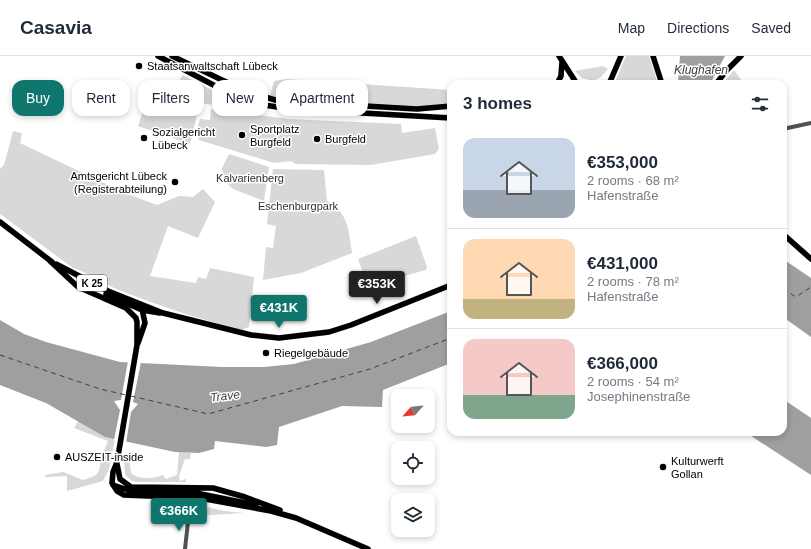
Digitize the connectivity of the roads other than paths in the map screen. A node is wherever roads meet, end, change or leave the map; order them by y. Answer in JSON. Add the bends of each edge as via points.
{"nodes":[{"id":1,"x":158,"y":56,"type":"edge"},
{"id":2,"x":172,"y":56,"type":"edge"},
{"id":3,"x":559,"y":56,"type":"edge"},
{"id":4,"x":621,"y":56,"type":"edge"},
{"id":5,"x":653,"y":56,"type":"edge"},
{"id":6,"x":741,"y":56,"type":"edge"},
{"id":7,"x":562,"y":62,"type":"junction"},
{"id":8,"x":559,"y":80,"type":"edge"},
{"id":9,"x":574,"y":80,"type":"edge"},
{"id":10,"x":609,"y":80,"type":"edge"},
{"id":11,"x":661,"y":80,"type":"edge"},
{"id":12,"x":719,"y":80,"type":"edge"},
{"id":13,"x":447,"y":106,"type":"edge"},
{"id":14,"x":447,"y":118,"type":"edge"},
{"id":15,"x":811,"y":122,"type":"edge"},
{"id":16,"x":787,"y":128,"type":"edge"},
{"id":17,"x":0,"y":222,"type":"edge"},
{"id":18,"x":787,"y":238,"type":"edge"},
{"id":19,"x":811,"y":259,"type":"edge"},
{"id":20,"x":50,"y":261,"type":"junction"},
{"id":21,"x":447,"y":287,"type":"edge"},
{"id":22,"x":136,"y":302,"type":"junction"},
{"id":23,"x":142,"y":310,"type":"junction"},
{"id":24,"x":150,"y":310,"type":"junction"},
{"id":25,"x":136,"y":318,"type":"junction"},
{"id":26,"x":144,"y":323,"type":"junction"},
{"id":27,"x":137,"y":345,"type":"junction"},
{"id":28,"x":116,"y":462,"type":"junction"},
{"id":29,"x":113,"y":485,"type":"junction"},
{"id":30,"x":191,"y":492,"type":"junction"},
{"id":31,"x":290,"y":516,"type":"junction"},
{"id":32,"x":185,"y":549,"type":"edge"},
{"id":33,"x":368,"y":549,"type":"edge"}],
"edges":[{"from":1,"to":14,"type":"main road","via":[[223,90],[264,105],[291,109]]},
{"from":2,"to":13,"type":"main road","via":[[247,92],[279,101],[417,109]]},
{"from":3,"to":7,"type":"main road"},
{"from":4,"to":10,"type":"main road"},
{"from":5,"to":11,"type":"main road"},
{"from":6,"to":12,"type":"main road"},
{"from":7,"to":8,"type":"main road"},
{"from":7,"to":9,"type":"main road"},
{"from":15,"to":16,"type":"street"},
{"from":17,"to":20,"type":"main road","number":"K 25"},
{"from":18,"to":19,"type":"main road"},
{"from":20,"to":22,"type":"main road","number":"K 25","via":[[91,283]]},
{"from":20,"to":23,"type":"main road","number":"K 25","via":[[76,279]]},
{"from":20,"to":25,"type":"main road","number":"K 25","via":[[78,287],[126,308]]},
{"from":21,"to":24,"type":"main road","via":[[351,325],[328,332],[279,338],[251,335]]},
{"from":22,"to":23,"type":"main road"},
{"from":22,"to":24,"type":"main road"},
{"from":23,"to":24,"type":"main road"},
{"from":23,"to":25,"type":"main road"},
{"from":23,"to":26,"type":"main road"},
{"from":24,"to":26,"type":"main road"},
{"from":25,"to":27,"type":"main road"},
{"from":26,"to":27,"type":"main road"},
{"from":27,"to":28,"type":"main road"},
{"from":28,"to":29,"type":"main road","via":[[112,472]]},
{"from":28,"to":30,"type":"main road","via":[[119,477],[124,484],[131,487]]},
{"from":29,"to":30,"type":"main road","via":[[140,492]]},
{"from":29,"to":30,"type":"main road","via":[[117,491],[130,497]]},
{"from":30,"to":31,"type":"main road"},
{"from":30,"to":31,"type":"main road","via":[[277,510]]},
{"from":30,"to":32,"type":"street"},
{"from":31,"to":33,"type":"main road"}]}
